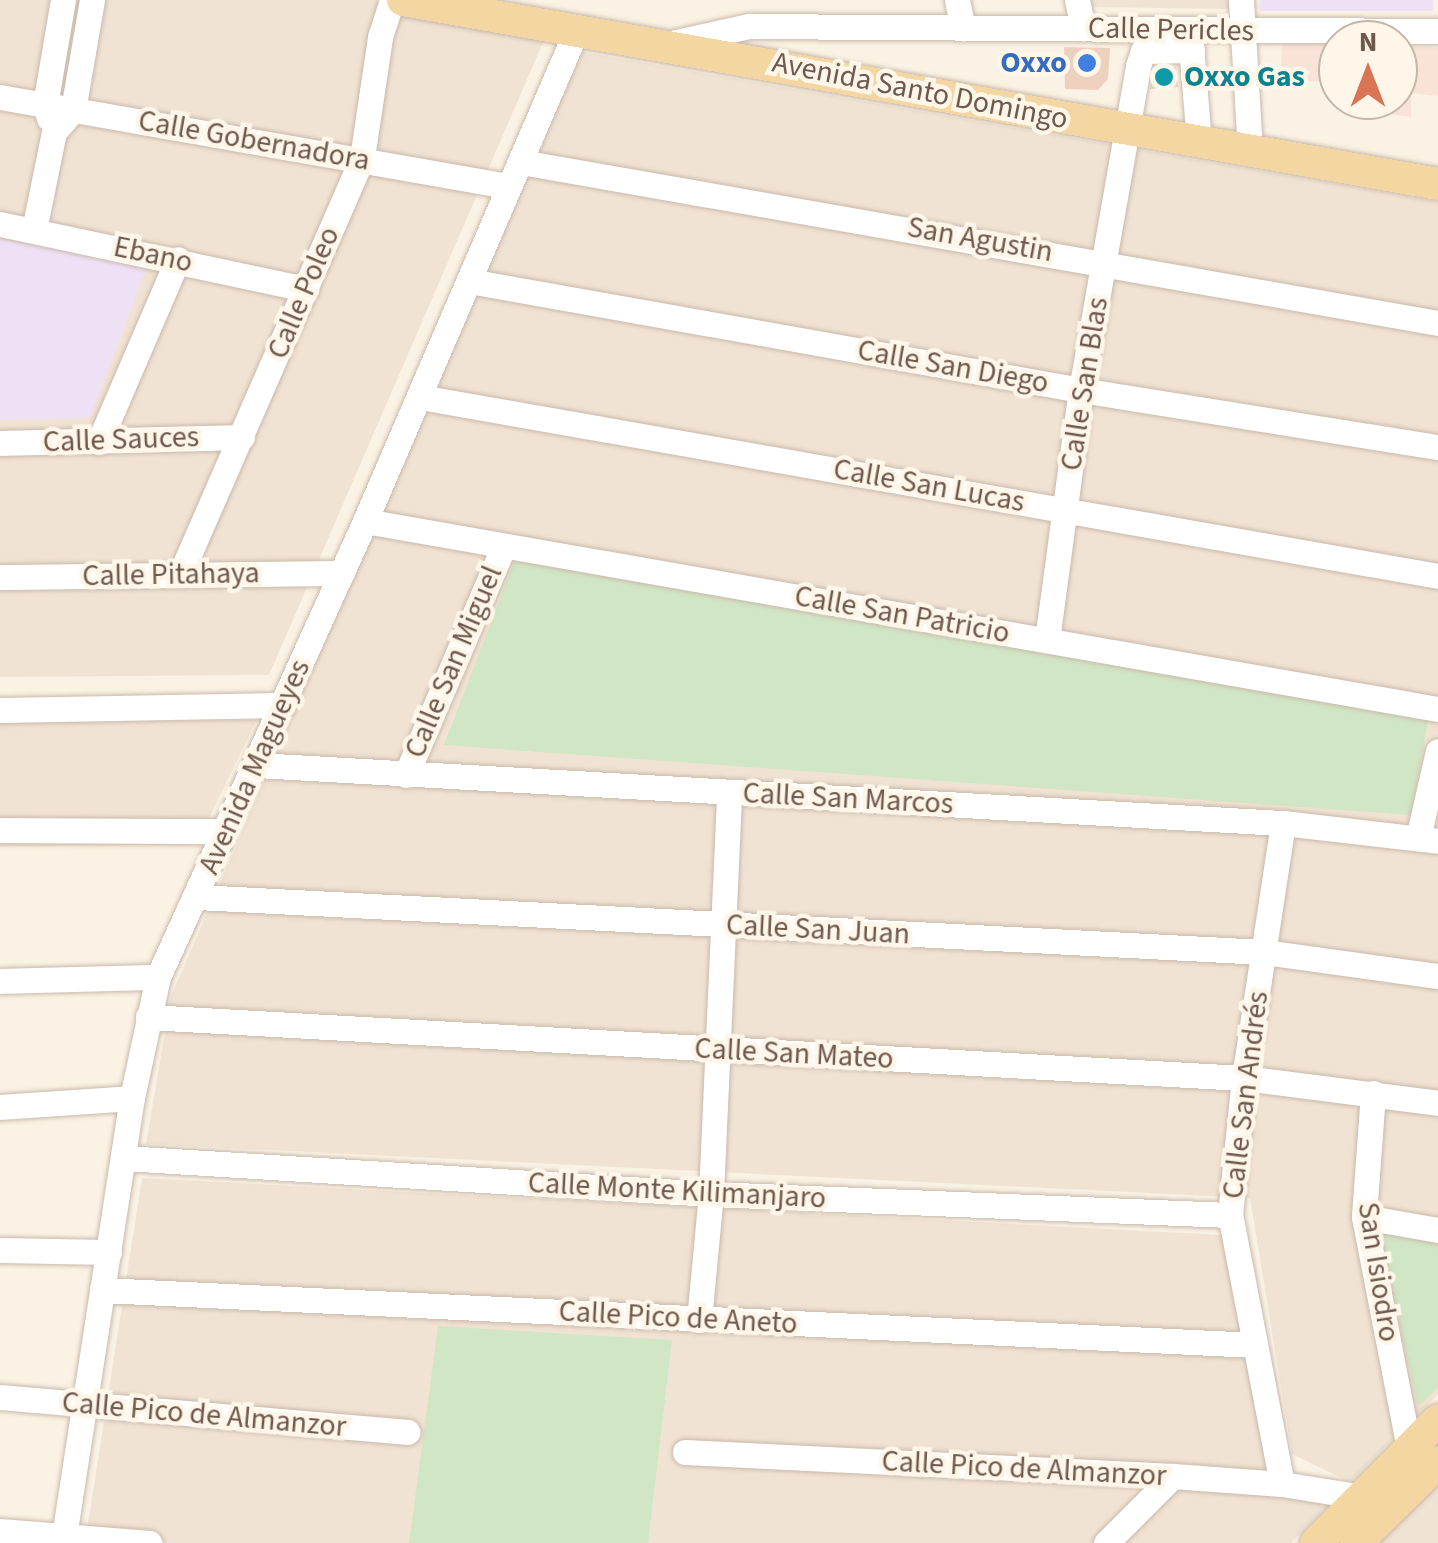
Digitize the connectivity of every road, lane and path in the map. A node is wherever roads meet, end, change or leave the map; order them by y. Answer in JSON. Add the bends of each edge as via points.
{"nodes":[{"id":1,"x":63,"y":0,"type":"edge"},
{"id":2,"x":92,"y":0,"type":"edge"},
{"id":3,"x":392,"y":0,"type":"edge"},
{"id":4,"x":403,"y":0,"type":"edge"},
{"id":5,"x":956,"y":0,"type":"edge"},
{"id":6,"x":1077,"y":0,"type":"edge"},
{"id":7,"x":1241,"y":0,"type":"edge"},
{"id":8,"x":963,"y":28,"type":"junction"},
{"id":9,"x":1083,"y":28,"type":"junction"},
{"id":10,"x":576,"y":30,"type":"junction"},
{"id":11,"x":1242,"y":32,"type":"junction"},
{"id":12,"x":1438,"y":32,"type":"edge"},
{"id":13,"x":1146,"y":40,"type":"junction"},
{"id":14,"x":1191,"y":41,"type":"junction"},
{"id":15,"x":667,"y":44,"type":"junction"},
{"id":16,"x":0,"y":98,"type":"edge"},
{"id":17,"x":45,"y":105,"type":"junction"},
{"id":18,"x":73,"y":110,"type":"junction"},
{"id":19,"x":1128,"y":130,"type":"junction"},
{"id":20,"x":54,"y":132,"type":"junction"},
{"id":21,"x":1199,"y":143,"type":"junction"},
{"id":22,"x":1250,"y":152,"type":"junction"},
{"id":23,"x":362,"y":158,"type":"junction"},
{"id":24,"x":521,"y":162,"type":"junction"},
{"id":25,"x":1438,"y":184,"type":"edge"},
{"id":26,"x":508,"y":186,"type":"junction"},
{"id":27,"x":0,"y":224,"type":"edge"},
{"id":28,"x":34,"y":230,"type":"junction"},
{"id":29,"x":178,"y":260,"type":"junction"},
{"id":30,"x":1105,"y":261,"type":"junction"},
{"id":31,"x":469,"y":281,"type":"junction"},
{"id":32,"x":306,"y":289,"type":"junction"},
{"id":33,"x":1438,"y":323,"type":"edge"},
{"id":34,"x":1081,"y":390,"type":"junction"},
{"id":35,"x":420,"y":397,"type":"junction"},
{"id":36,"x":242,"y":437,"type":"junction"},
{"id":37,"x":98,"y":442,"type":"junction"},
{"id":38,"x":0,"y":443,"type":"edge"},
{"id":39,"x":1438,"y":447,"type":"edge"},
{"id":40,"x":1064,"y":510,"type":"junction"},
{"id":41,"x":365,"y":521,"type":"junction"},
{"id":42,"x":503,"y":548,"type":"junction"},
{"id":43,"x":342,"y":573,"type":"junction"},
{"id":44,"x":180,"y":575,"type":"junction"},
{"id":45,"x":1438,"y":576,"type":"edge"},
{"id":46,"x":0,"y":577,"type":"edge"},
{"id":47,"x":1047,"y":640,"type":"junction"},
{"id":48,"x":283,"y":706,"type":"junction"},
{"id":49,"x":1438,"y":709,"type":"edge"},
{"id":50,"x":0,"y":710,"type":"edge"},
{"id":51,"x":1438,"y":751,"type":"edge"},
{"id":52,"x":257,"y":764,"type":"junction"},
{"id":53,"x":406,"y":775,"type":"junction"},
{"id":54,"x":729,"y":793,"type":"junction"},
{"id":55,"x":1283,"y":822,"type":"junction"},
{"id":56,"x":0,"y":830,"type":"edge"},
{"id":57,"x":222,"y":831,"type":"junction"},
{"id":58,"x":1428,"y":839,"type":"edge"},
{"id":59,"x":197,"y":898,"type":"junction"},
{"id":60,"x":724,"y":925,"type":"junction"},
{"id":61,"x":1266,"y":952,"type":"junction"},
{"id":62,"x":1438,"y":976,"type":"edge"},
{"id":63,"x":158,"y":977,"type":"junction"},
{"id":64,"x":0,"y":981,"type":"edge"},
{"id":65,"x":148,"y":1017,"type":"junction"},
{"id":66,"x":718,"y":1050,"type":"junction"},
{"id":67,"x":1244,"y":1078,"type":"junction"},
{"id":68,"x":1373,"y":1092,"type":"junction"},
{"id":69,"x":132,"y":1098,"type":"junction"},
{"id":70,"x":1438,"y":1103,"type":"edge"},
{"id":71,"x":0,"y":1107,"type":"edge"},
{"id":72,"x":124,"y":1158,"type":"junction"},
{"id":73,"x":710,"y":1194,"type":"junction"},
{"id":74,"x":1230,"y":1215,"type":"junction"},
{"id":75,"x":1364,"y":1216,"type":"junction"},
{"id":76,"x":1438,"y":1230,"type":"edge"},
{"id":77,"x":0,"y":1250,"type":"edge"},
{"id":78,"x":109,"y":1252,"type":"junction"},
{"id":79,"x":102,"y":1290,"type":"junction"},
{"id":80,"x":699,"y":1320,"type":"junction"},
{"id":81,"x":1255,"y":1345,"type":"junction"},
{"id":82,"x":0,"y":1397,"type":"edge"},
{"id":83,"x":83,"y":1406,"type":"junction"},
{"id":84,"x":1438,"y":1420,"type":"edge"},
{"id":85,"x":408,"y":1432,"type":"dead end"},
{"id":86,"x":686,"y":1452,"type":"dead end"},
{"id":87,"x":1423,"y":1456,"type":"edge"},
{"id":88,"x":1174,"y":1476,"type":"junction"},
{"id":89,"x":1282,"y":1484,"type":"junction"},
{"id":90,"x":1362,"y":1497,"type":"junction"},
{"id":91,"x":0,"y":1531,"type":"edge"},
{"id":92,"x":64,"y":1539,"type":"edge"},
{"id":93,"x":150,"y":1543,"type":"edge"},
{"id":94,"x":1106,"y":1543,"type":"edge"},
{"id":95,"x":1316,"y":1543,"type":"edge"},
{"id":96,"x":1356,"y":1543,"type":"edge"}],
"edges":[{"from":1,"to":17,"type":"street"},
{"from":2,"to":18,"type":"street"},
{"from":3,"to":23,"type":"street","name":"Calle Poleo"},
{"from":4,"to":10,"type":"main road","name":"Avenida Santo Domingo"},
{"from":5,"to":8,"type":"street"},
{"from":6,"to":9,"type":"street"},
{"from":7,"to":11,"type":"street"},
{"from":8,"to":9,"type":"street","name":"Calle Pericles"},
{"from":8,"to":15,"type":"street","name":"Calle Pericles","via":[[749,26]]},
{"from":9,"to":13,"type":"street","name":"Calle Pericles"},
{"from":10,"to":15,"type":"main road","name":"Avenida Santo Domingo"},
{"from":10,"to":24,"type":"street","name":"Avenida Magueyes"},
{"from":11,"to":12,"type":"street","name":"Calle Pericles"},
{"from":11,"to":14,"type":"street","name":"Calle Pericles"},
{"from":11,"to":22,"type":"street"},
{"from":13,"to":14,"type":"street","name":"Calle Pericles"},
{"from":13,"to":19,"type":"street","name":"Calle San Blas"},
{"from":14,"to":21,"type":"street"},
{"from":15,"to":19,"type":"main road","name":"Avenida Santo Domingo"},
{"from":16,"to":17,"type":"street","name":"Calle Gobernadora"},
{"from":17,"to":18,"type":"street","name":"Calle Gobernadora"},
{"from":17,"to":20,"type":"street"},
{"from":18,"to":20,"type":"street"},
{"from":18,"to":23,"type":"street","name":"Calle Gobernadora"},
{"from":19,"to":21,"type":"main road","name":"Avenida Santo Domingo"},
{"from":19,"to":30,"type":"street","name":"Calle San Blas"},
{"from":20,"to":28,"type":"street"},
{"from":21,"to":22,"type":"main road","name":"Avenida Santo Domingo"},
{"from":22,"to":25,"type":"main road","name":"Avenida Santo Domingo"},
{"from":23,"to":26,"type":"street","name":"Calle Gobernadora"},
{"from":23,"to":32,"type":"street","name":"Calle Poleo"},
{"from":24,"to":26,"type":"street","name":"Avenida Magueyes"},
{"from":24,"to":30,"type":"street","name":"San Agustin"},
{"from":26,"to":31,"type":"street","name":"Avenida Magueyes"},
{"from":27,"to":28,"type":"street","name":"Ebano"},
{"from":28,"to":29,"type":"street","name":"Ebano"},
{"from":29,"to":32,"type":"street","name":"Ebano"},
{"from":29,"to":37,"type":"street"},
{"from":30,"to":33,"type":"street","name":"San Agustin"},
{"from":30,"to":34,"type":"street","name":"Calle San Blas"},
{"from":31,"to":34,"type":"street","name":"Calle San Diego"},
{"from":31,"to":35,"type":"street","name":"Avenida Magueyes"},
{"from":32,"to":36,"type":"street","name":"Calle Poleo"},
{"from":34,"to":39,"type":"street","name":"Calle San Diego"},
{"from":34,"to":40,"type":"street","name":"Calle San Blas"},
{"from":35,"to":40,"type":"street","name":"Calle San Lucas"},
{"from":35,"to":41,"type":"street","name":"Avenida Magueyes"},
{"from":36,"to":37,"type":"street","name":"Calle Sauces"},
{"from":36,"to":44,"type":"street","name":"Calle Poleo"},
{"from":37,"to":38,"type":"street","name":"Calle Sauces"},
{"from":40,"to":45,"type":"street","name":"Calle San Lucas"},
{"from":40,"to":47,"type":"street","name":"Calle San Blas"},
{"from":41,"to":42,"type":"street","name":"Calle San Patricio"},
{"from":41,"to":43,"type":"street","name":"Avenida Magueyes"},
{"from":42,"to":47,"type":"street","name":"Calle San Patricio"},
{"from":42,"to":53,"type":"street","name":"Calle San Miguel"},
{"from":43,"to":44,"type":"street","name":"Calle Pitahaya"},
{"from":43,"to":48,"type":"street","name":"Avenida Magueyes"},
{"from":44,"to":46,"type":"street","name":"Calle Pitahaya"},
{"from":47,"to":49,"type":"street","name":"Calle San Patricio"},
{"from":48,"to":50,"type":"street"},
{"from":48,"to":52,"type":"street","name":"Avenida Magueyes"},
{"from":51,"to":58,"type":"street"},
{"from":52,"to":53,"type":"street","name":"Calle San Marcos"},
{"from":52,"to":57,"type":"street","name":"Avenida Magueyes"},
{"from":53,"to":54,"type":"street","name":"Calle San Marcos"},
{"from":54,"to":55,"type":"street","name":"Calle San Marcos"},
{"from":54,"to":60,"type":"street"},
{"from":55,"to":58,"type":"street","name":"Calle San Marcos"},
{"from":55,"to":61,"type":"street","name":"Calle San Andrés"},
{"from":56,"to":57,"type":"street"},
{"from":57,"to":59,"type":"street","name":"Avenida Magueyes"},
{"from":59,"to":60,"type":"street","name":"Calle San Juan"},
{"from":59,"to":63,"type":"street","name":"Avenida Magueyes"},
{"from":60,"to":61,"type":"street","name":"Calle San Juan"},
{"from":60,"to":66,"type":"street"},
{"from":61,"to":62,"type":"street","name":"Calle San Juan"},
{"from":61,"to":67,"type":"street","name":"Calle San Andrés"},
{"from":63,"to":64,"type":"street"},
{"from":63,"to":65,"type":"street","name":"Avenida Magueyes"},
{"from":65,"to":66,"type":"street","name":"Calle San Mateo"},
{"from":65,"to":69,"type":"street","name":"Avenida Magueyes"},
{"from":66,"to":67,"type":"street","name":"Calle San Mateo"},
{"from":66,"to":73,"type":"street"},
{"from":67,"to":68,"type":"street","name":"Calle San Mateo"},
{"from":67,"to":74,"type":"street","name":"Calle San Andrés"},
{"from":68,"to":70,"type":"street","name":"Calle San Mateo"},
{"from":68,"to":75,"type":"street","name":"San Isiodro"},
{"from":69,"to":71,"type":"street"},
{"from":69,"to":72,"type":"street","name":"Avenida Magueyes"},
{"from":72,"to":73,"type":"street","name":"Calle Monte Kilimanjaro"},
{"from":72,"to":78,"type":"street","name":"Avenida Magueyes"},
{"from":73,"to":74,"type":"street","name":"Calle Monte Kilimanjaro"},
{"from":73,"to":80,"type":"street"},
{"from":74,"to":81,"type":"street","name":"Calle San Andrés"},
{"from":75,"to":76,"type":"street"},
{"from":75,"to":87,"type":"street","name":"San Isiodro"},
{"from":77,"to":78,"type":"street"},
{"from":78,"to":79,"type":"street","name":"Avenida Magueyes"},
{"from":79,"to":80,"type":"street","name":"Calle Pico de Aneto"},
{"from":79,"to":83,"type":"street","name":"Avenida Magueyes"},
{"from":80,"to":81,"type":"street","name":"Calle Pico de Aneto"},
{"from":81,"to":89,"type":"street","name":"Calle San Andrés"},
{"from":82,"to":83,"type":"street","name":"Calle Pico de Almanzor"},
{"from":83,"to":85,"type":"street","name":"Calle Pico de Almanzor"},
{"from":83,"to":92,"type":"street","name":"Avenida Magueyes"},
{"from":84,"to":87,"type":"main road"},
{"from":86,"to":88,"type":"street","name":"Calle Pico de Almanzor"},
{"from":87,"to":90,"type":"main road"},
{"from":87,"to":96,"type":"main road"},
{"from":88,"to":89,"type":"street","name":"Calle Pico de Almanzor"},
{"from":88,"to":94,"type":"street"},
{"from":89,"to":90,"type":"street","name":"Calle Pico de Almanzor"},
{"from":90,"to":95,"type":"main road"},
{"from":91,"to":92,"type":"street"},
{"from":92,"to":93,"type":"street"}]}
